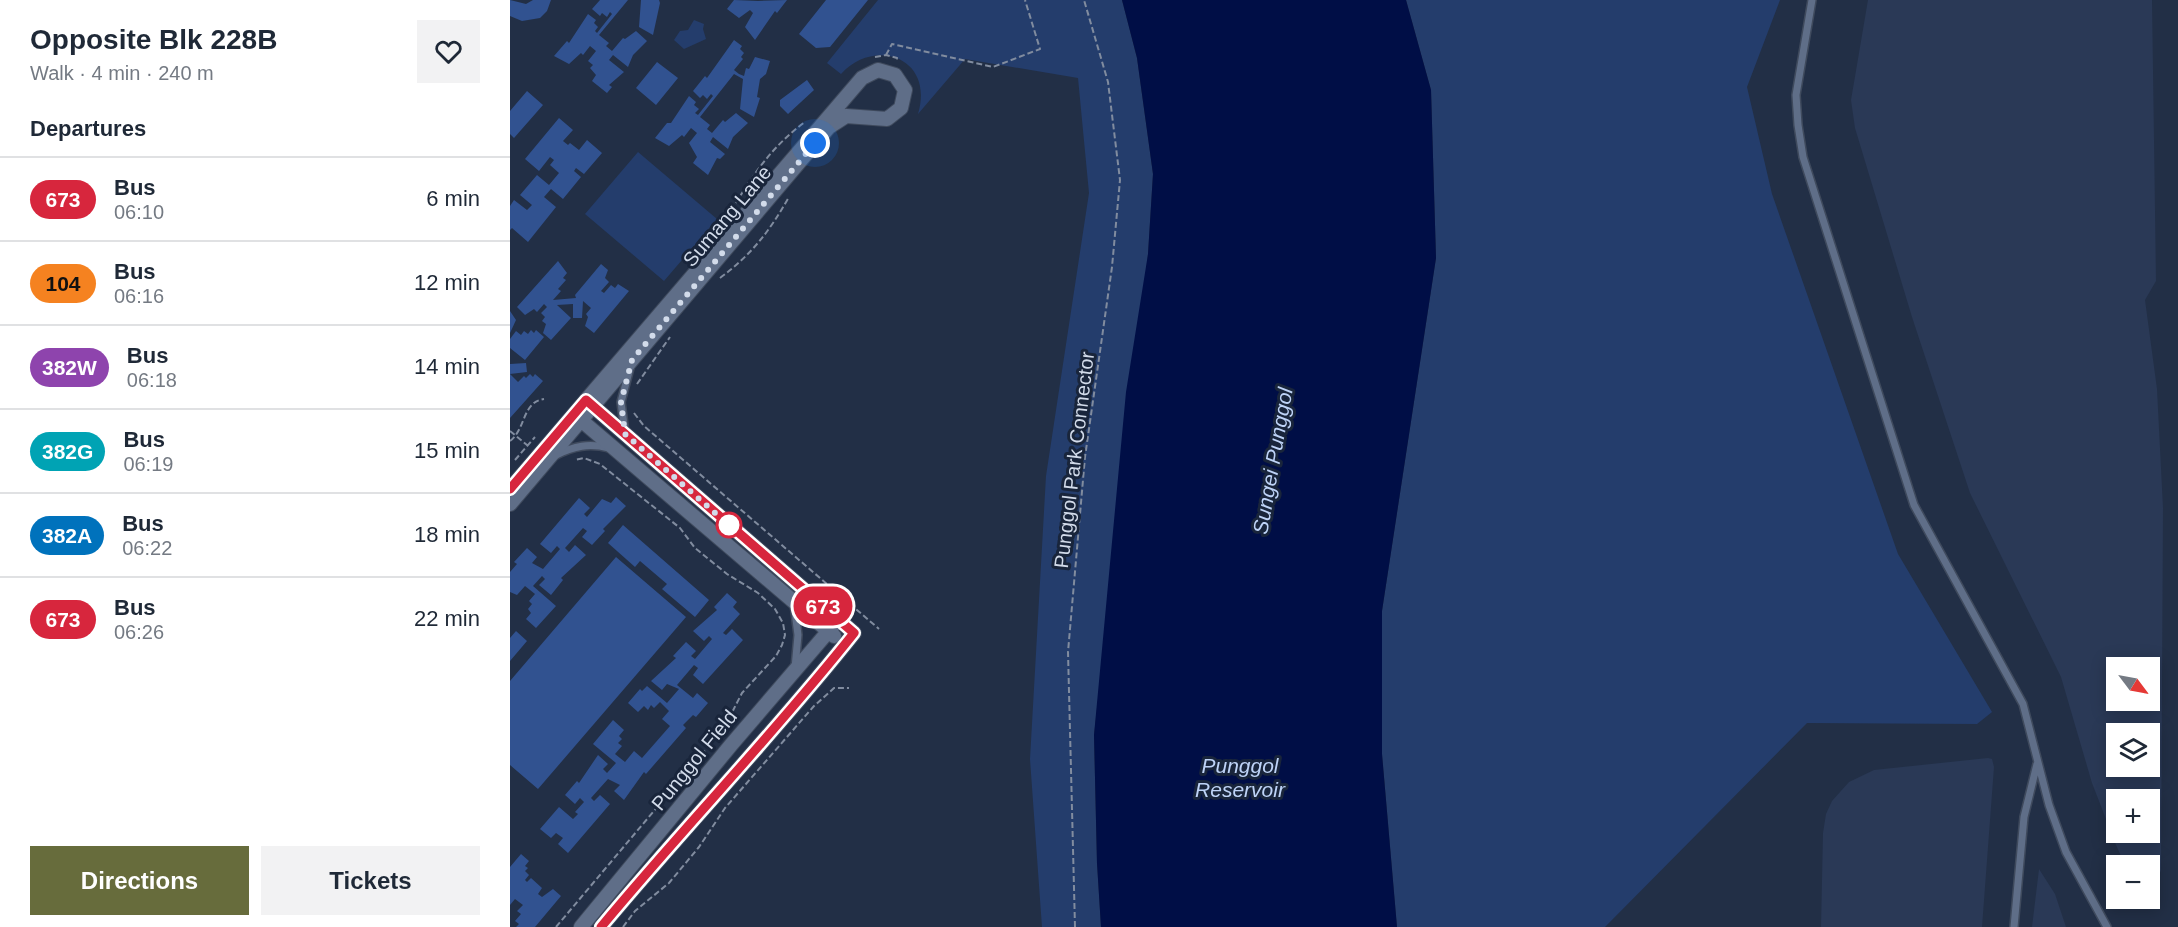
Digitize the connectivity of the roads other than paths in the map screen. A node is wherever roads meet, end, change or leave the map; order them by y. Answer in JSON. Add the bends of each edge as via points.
{"nodes":[{"id":1,"x":1812,"y":0,"type":"edge"},
{"id":2,"x":632,"y":360,"type":"junction"},
{"id":3,"x":589,"y":403,"type":"junction"},
{"id":4,"x":578,"y":417,"type":"junction"},
{"id":5,"x":625,"y":434,"type":"junction"},
{"id":6,"x":614,"y":450,"type":"junction"},
{"id":7,"x":549,"y":458,"type":"junction"},
{"id":8,"x":510,"y":489,"type":"edge"},
{"id":9,"x":510,"y":504,"type":"edge"},
{"id":10,"x":794,"y":602,"type":"junction"},
{"id":11,"x":839,"y":619,"type":"junction"},
{"id":12,"x":828,"y":632,"type":"junction"},
{"id":13,"x":844,"y":645,"type":"junction"},
{"id":14,"x":795,"y":670,"type":"junction"},
{"id":15,"x":2037,"y":762,"type":"junction"},
{"id":16,"x":581,"y":927,"type":"edge"},
{"id":17,"x":601,"y":927,"type":"edge"},
{"id":18,"x":2014,"y":927,"type":"edge"},
{"id":19,"x":2107,"y":927,"type":"edge"}],
"edges":[{"from":1,"to":15,"type":"lane","via":[[1796,95],[1803,157],[1914,505],[2023,704]]},
{"from":2,"to":3,"type":"street","name":"Sumang Lane"},
{"from":2,"to":3,"type":"street","name":"Sumang Lane","via":[[829,127],[846,116],[879,120],[895,114],[905,99],[895,75],[878,70],[862,78]]},
{"from":2,"to":5,"type":"lane","via":[[621,402]]},
{"from":3,"to":4,"type":"street","name":"Sumang Lane"},
{"from":3,"to":5,"type":"street"},
{"from":4,"to":6,"type":"street"},
{"from":4,"to":7,"type":"street","name":"Sumang Lane"},
{"from":4,"to":8,"type":"street","name":"Sumang Lane"},
{"from":5,"to":11,"type":"street"},
{"from":6,"to":7,"type":"lane","via":[[594,444]]},
{"from":6,"to":10,"type":"street"},
{"from":7,"to":9,"type":"street","name":"Sumang Lane"},
{"from":10,"to":12,"type":"street"},
{"from":10,"to":14,"type":"lane","via":[[798,635]]},
{"from":11,"to":12,"type":"street","name":"Punggol Field"},
{"from":11,"to":13,"type":"street","name":"Punggol Field","via":[[854,633]]},
{"from":12,"to":13,"type":"street"},
{"from":12,"to":14,"type":"street","name":"Punggol Field"},
{"from":13,"to":17,"type":"street","name":"Punggol Field","via":[[812,687]]},
{"from":14,"to":16,"type":"street","name":"Punggol Field"},
{"from":15,"to":18,"type":"lane","via":[[2024,817]]},
{"from":15,"to":19,"type":"lane","via":[[2066,852]]}]}
